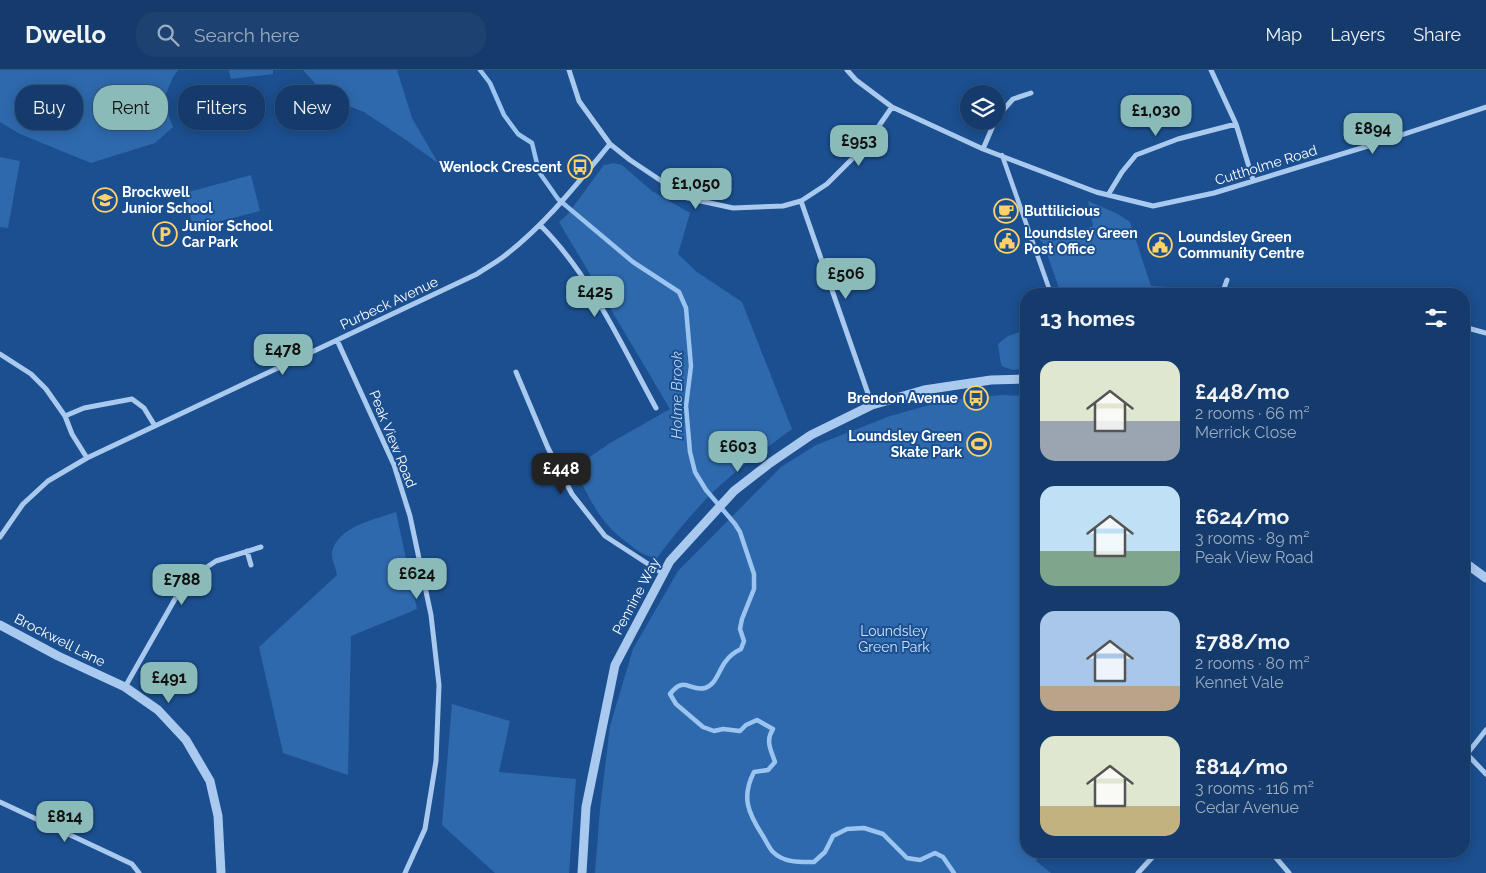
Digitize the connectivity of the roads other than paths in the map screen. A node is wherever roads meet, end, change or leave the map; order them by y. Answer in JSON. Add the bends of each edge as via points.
{"nodes":[{"id":1,"x":569,"y":70,"type":"edge"},
{"id":2,"x":847,"y":70,"type":"edge"},
{"id":3,"x":1211,"y":70,"type":"edge"},
{"id":4,"x":1031,"y":93,"type":"dead end"},
{"id":5,"x":892,"y":107,"type":"junction"},
{"id":6,"x":1486,"y":107,"type":"edge"},
{"id":7,"x":1005,"y":109,"type":"edge"},
{"id":8,"x":1236,"y":124,"type":"junction"},
{"id":9,"x":992,"y":130,"type":"edge"},
{"id":10,"x":610,"y":144,"type":"junction"},
{"id":11,"x":983,"y":149,"type":"junction"},
{"id":12,"x":1002,"y":155,"type":"junction"},
{"id":13,"x":1253,"y":180,"type":"junction"},
{"id":14,"x":1108,"y":196,"type":"junction"},
{"id":15,"x":801,"y":202,"type":"junction"},
{"id":16,"x":540,"y":225,"type":"junction"},
{"id":17,"x":1227,"y":280,"type":"dead end"},
{"id":18,"x":1049,"y":288,"type":"edge"},
{"id":19,"x":1224,"y":288,"type":"edge"},
{"id":20,"x":1470,"y":329,"type":"edge"},
{"id":21,"x":1486,"y":333,"type":"edge"},
{"id":22,"x":337,"y":340,"type":"junction"},
{"id":23,"x":0,"y":354,"type":"edge"},
{"id":24,"x":516,"y":372,"type":"dead end"},
{"id":25,"x":1020,"y":379,"type":"edge"},
{"id":26,"x":872,"y":405,"type":"junction"},
{"id":27,"x":656,"y":408,"type":"dead end"},
{"id":28,"x":65,"y":416,"type":"junction"},
{"id":29,"x":155,"y":426,"type":"junction"},
{"id":30,"x":86,"y":458,"type":"junction"},
{"id":31,"x":0,"y":537,"type":"edge"},
{"id":32,"x":261,"y":547,"type":"dead end"},
{"id":33,"x":247,"y":551,"type":"junction"},
{"id":34,"x":251,"y":566,"type":"dead end"},
{"id":35,"x":1470,"y":566,"type":"edge"},
{"id":36,"x":662,"y":573,"type":"junction"},
{"id":37,"x":1486,"y":578,"type":"edge"},
{"id":38,"x":0,"y":624,"type":"edge"},
{"id":39,"x":124,"y":687,"type":"junction"},
{"id":40,"x":1486,"y":730,"type":"edge"},
{"id":41,"x":1470,"y":748,"type":"edge"},
{"id":42,"x":1470,"y":758,"type":"edge"},
{"id":43,"x":1486,"y":774,"type":"edge"},
{"id":44,"x":0,"y":802,"type":"edge"},
{"id":45,"x":1152,"y":858,"type":"edge"},
{"id":46,"x":1276,"y":858,"type":"edge"},
{"id":47,"x":139,"y":873,"type":"edge"},
{"id":48,"x":221,"y":873,"type":"edge"},
{"id":49,"x":405,"y":873,"type":"edge"},
{"id":50,"x":582,"y":873,"type":"edge"},
{"id":51,"x":1138,"y":873,"type":"edge"},
{"id":52,"x":1289,"y":873,"type":"edge"}],
"edges":[{"from":1,"to":10,"type":"street","via":[[578,101]]},
{"from":2,"to":5,"type":"street","name":"Cuttholme Road"},
{"from":3,"to":8,"type":"street"},
{"from":4,"to":7,"type":"street","via":[[1013,99]]},
{"from":5,"to":11,"type":"street","name":"Cuttholme Road"},
{"from":5,"to":15,"type":"street","via":[[865,146],[827,184]]},
{"from":6,"to":13,"type":"street","name":"Cuttholme Road"},
{"from":8,"to":13,"type":"street"},
{"from":8,"to":14,"type":"street","via":[[1178,139],[1136,155]]},
{"from":9,"to":11,"type":"street"},
{"from":10,"to":15,"type":"street","via":[[687,198],[733,208]]},
{"from":10,"to":16,"type":"street","name":"Purbeck Avenue"},
{"from":11,"to":12,"type":"street","name":"Cuttholme Road"},
{"from":12,"to":14,"type":"street","name":"Cuttholme Road"},
{"from":12,"to":18,"type":"street"},
{"from":13,"to":14,"type":"street","name":"Cuttholme Road","via":[[1214,193],[1153,206]]},
{"from":15,"to":26,"type":"street"},
{"from":16,"to":22,"type":"street","name":"Purbeck Avenue","via":[[503,257],[477,274]]},
{"from":16,"to":27,"type":"street","via":[[559,243],[584,277]]},
{"from":17,"to":19,"type":"street"},
{"from":20,"to":21,"type":"street"},
{"from":22,"to":29,"type":"street","name":"Purbeck Avenue"},
{"from":22,"to":49,"type":"street","name":"Peak View Road","via":[[394,465],[410,516],[431,615],[439,685],[436,762],[424,828]]},
{"from":23,"to":28,"type":"street","via":[[31,374]]},
{"from":24,"to":36,"type":"street","via":[[548,448],[572,494],[605,536]]},
{"from":25,"to":26,"type":"street","name":"Pennine Way","via":[[924,390]]},
{"from":26,"to":36,"type":"street","name":"Pennine Way","via":[[811,435],[734,491]]},
{"from":28,"to":29,"type":"street","via":[[84,408],[132,399],[144,408]]},
{"from":28,"to":30,"type":"street"},
{"from":29,"to":30,"type":"street","name":"Purbeck Avenue"},
{"from":30,"to":31,"type":"street","name":"Purbeck Avenue","via":[[48,480],[23,504]]},
{"from":32,"to":33,"type":"street"},
{"from":33,"to":34,"type":"street"},
{"from":33,"to":39,"type":"street","via":[[216,561],[184,586]]},
{"from":35,"to":37,"type":"street"},
{"from":36,"to":50,"type":"street","name":"Pennine Way","via":[[615,665],[586,807]]},
{"from":38,"to":39,"type":"street","name":"Brockwell Lane"},
{"from":39,"to":48,"type":"street","name":"Brockwell Lane","via":[[158,710],[186,740],[210,781],[218,816]]},
{"from":40,"to":41,"type":"street"},
{"from":42,"to":43,"type":"street"},
{"from":44,"to":47,"type":"street","via":[[132,864]]},
{"from":45,"to":51,"type":"street"},
{"from":46,"to":52,"type":"street"}]}
